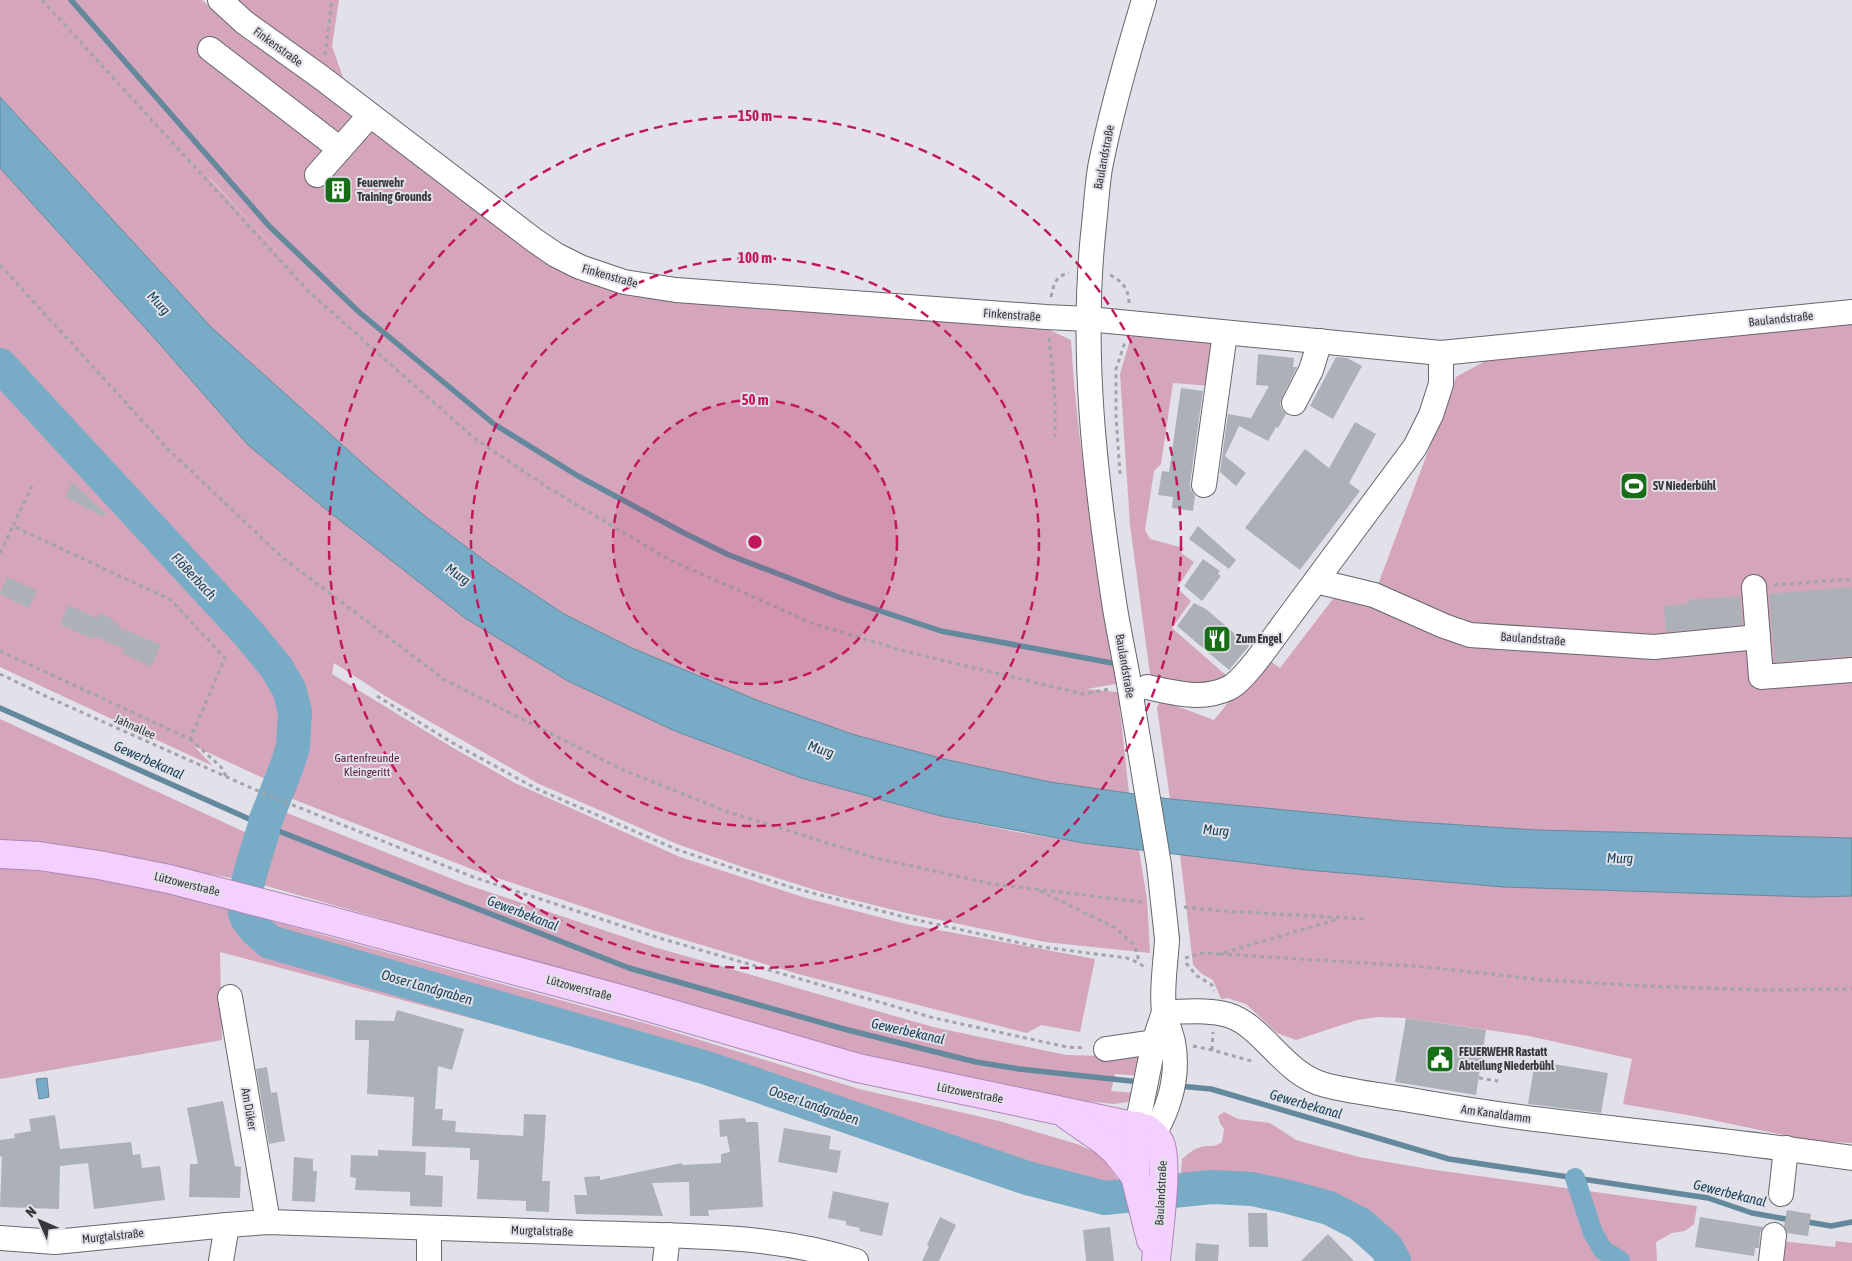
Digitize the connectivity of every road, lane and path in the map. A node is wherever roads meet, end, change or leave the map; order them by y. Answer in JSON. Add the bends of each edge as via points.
{"nodes":[{"id":1,"x":42,"y":0,"type":"edge"},
{"id":2,"x":220,"y":0,"type":"edge"},
{"id":3,"x":332,"y":0,"type":"edge"},
{"id":4,"x":1144,"y":0,"type":"edge"},
{"id":5,"x":210,"y":50,"type":"dead end"},
{"id":6,"x":322,"y":78,"type":"junction"},
{"id":7,"x":370,"y":114,"type":"junction"},
{"id":8,"x":340,"y":149,"type":"junction"},
{"id":9,"x":317,"y":175,"type":"dead end"},
{"id":10,"x":0,"y":265,"type":"edge"},
{"id":11,"x":1852,"y":312,"type":"edge"},
{"id":12,"x":1046,"y":317,"type":"junction"},
{"id":13,"x":1088,"y":318,"type":"junction"},
{"id":14,"x":1226,"y":333,"type":"junction"},
{"id":15,"x":1320,"y":341,"type":"junction"},
{"id":16,"x":1442,"y":353,"type":"junction"},
{"id":17,"x":1294,"y":403,"type":"dead end"},
{"id":18,"x":1055,"y":437,"type":"dead end"},
{"id":19,"x":1204,"y":485,"type":"dead end"},
{"id":20,"x":32,"y":486,"type":"dead end"},
{"id":21,"x":13,"y":526,"type":"junction"},
{"id":22,"x":0,"y":553,"type":"edge"},
{"id":23,"x":1852,"y":579,"type":"edge"},
{"id":24,"x":1316,"y":581,"type":"junction"},
{"id":25,"x":1754,"y":587,"type":"joint"},
{"id":26,"x":1758,"y":637,"type":"junction"},
{"id":27,"x":0,"y":651,"type":"edge"},
{"id":28,"x":1852,"y":670,"type":"edge"},
{"id":29,"x":0,"y":674,"type":"edge"},
{"id":30,"x":1136,"y":691,"type":"junction"},
{"id":31,"x":377,"y":696,"type":"dead end"},
{"id":32,"x":190,"y":739,"type":"junction"},
{"id":33,"x":226,"y":777,"type":"junction"},
{"id":34,"x":0,"y":854,"type":"edge"},
{"id":35,"x":1037,"y":890,"type":"junction"},
{"id":36,"x":1145,"y":902,"type":"dead end"},
{"id":37,"x":1184,"y":907,"type":"dead end"},
{"id":38,"x":1340,"y":918,"type":"junction"},
{"id":39,"x":1365,"y":919,"type":"dead end"},
{"id":40,"x":1176,"y":945,"type":"junction"},
{"id":41,"x":1220,"y":954,"type":"junction"},
{"id":42,"x":1184,"y":958,"type":"junction"},
{"id":43,"x":1139,"y":963,"type":"junction"},
{"id":44,"x":1146,"y":970,"type":"dead end"},
{"id":45,"x":1852,"y":989,"type":"edge"},
{"id":46,"x":230,"y":997,"type":"dead end"},
{"id":47,"x":1164,"y":1012,"type":"junction"},
{"id":48,"x":1213,"y":1012,"type":"junction"},
{"id":49,"x":1106,"y":1048,"type":"joint"},
{"id":50,"x":1159,"y":1049,"type":"junction"},
{"id":51,"x":1479,"y":1078,"type":"dead end"},
{"id":52,"x":1495,"y":1098,"type":"junction"},
{"id":53,"x":1062,"y":1111,"type":"junction"},
{"id":54,"x":1146,"y":1130,"type":"junction"},
{"id":55,"x":1786,"y":1148,"type":"junction"},
{"id":56,"x":1852,"y":1158,"type":"edge"},
{"id":57,"x":1145,"y":1192,"type":"junction"},
{"id":58,"x":1781,"y":1194,"type":"dead end"},
{"id":59,"x":268,"y":1222,"type":"junction"},
{"id":60,"x":227,"y":1224,"type":"junction"},
{"id":61,"x":429,"y":1228,"type":"junction"},
{"id":62,"x":668,"y":1235,"type":"junction"},
{"id":63,"x":1774,"y":1235,"type":"dead end"},
{"id":64,"x":0,"y":1238,"type":"edge"},
{"id":65,"x":221,"y":1261,"type":"edge"},
{"id":66,"x":429,"y":1261,"type":"edge"},
{"id":67,"x":665,"y":1261,"type":"edge"},
{"id":68,"x":856,"y":1261,"type":"edge"},
{"id":69,"x":1156,"y":1261,"type":"edge"},
{"id":70,"x":1771,"y":1261,"type":"edge"}],
"edges":[{"from":1,"to":30,"type":"path","via":[[310,293],[474,438],[547,487],[668,559],[814,624],[908,652],[1083,694]]},
{"from":2,"to":6,"type":"street","name":"Finkenstraße","via":[[244,22]]},
{"from":3,"to":6,"type":"path"},
{"from":4,"to":13,"type":"street","name":"Baulandstraße","via":[[1121,78],[1100,170],[1089,273]]},
{"from":5,"to":8,"type":"street"},
{"from":6,"to":7,"type":"street","name":"Finkenstraße"},
{"from":7,"to":8,"type":"street"},
{"from":7,"to":12,"type":"street","name":"Finkenstraße","via":[[548,250],[580,268],[624,282],[676,290]]},
{"from":8,"to":9,"type":"street"},
{"from":10,"to":35,"type":"path","via":[[168,449],[276,551],[445,680],[620,769],[728,812],[876,858],[992,884]]},
{"from":11,"to":16,"type":"street","name":"Baulandstraße"},
{"from":12,"to":13,"type":"street","name":"Finkenstraße"},
{"from":12,"to":18,"type":"path","via":[[1056,396]]},
{"from":13,"to":14,"type":"street","name":"Baulandstraße"},
{"from":13,"to":30,"type":"street","name":"Baulandstraße","via":[[1096,465],[1114,604]]},
{"from":14,"to":15,"type":"street","name":"Baulandstraße"},
{"from":14,"to":19,"type":"street"},
{"from":15,"to":16,"type":"street","name":"Baulandstraße"},
{"from":15,"to":17,"type":"street","via":[[1311,370]]},
{"from":16,"to":24,"type":"street","via":[[1442,384],[1415,447]]},
{"from":20,"to":21,"type":"path"},
{"from":21,"to":22,"type":"path"},
{"from":21,"to":32,"type":"path","via":[[171,600],[225,658]]},
{"from":23,"to":25,"type":"path"},
{"from":24,"to":26,"type":"street","name":"Baulandstraße","via":[[1374,595],[1470,635],[1654,647]]},
{"from":24,"to":30,"type":"street","via":[[1236,684],[1199,696]]},
{"from":25,"to":26,"type":"street"},
{"from":26,"to":28,"type":"street","via":[[1761,677]]},
{"from":27,"to":32,"type":"path"},
{"from":29,"to":33,"type":"path","name":"Jahnallee"},
{"from":30,"to":40,"type":"street","name":"Baulandstraße","bridge":true,"via":[[1159,865]]},
{"from":31,"to":43,"type":"path","via":[[537,789],[678,850],[790,887],[904,917],[1034,946],[1127,958]]},
{"from":32,"to":33,"type":"path","via":[[221,767]]},
{"from":33,"to":49,"type":"path","name":"Jahnallee","via":[[473,877],[656,937],[934,1018],[1067,1047]]},
{"from":34,"to":53,"type":"main road","name":"Lützowerstraße","via":[[99,864],[169,879],[624,1000],[858,1068]]},
{"from":35,"to":36,"type":"path"},
{"from":35,"to":43,"type":"path","via":[[1114,927],[1132,943]]},
{"from":37,"to":38,"type":"path"},
{"from":38,"to":39,"type":"path"},
{"from":38,"to":41,"type":"path"},
{"from":40,"to":42,"type":"path"},
{"from":40,"to":47,"type":"street","name":"Baulandstraße"},
{"from":41,"to":42,"type":"path","via":[[1204,953]]},
{"from":41,"to":45,"type":"path","via":[[1427,967],[1544,980],[1645,986]]},
{"from":42,"to":48,"type":"path","via":[[1193,972],[1212,985]]},
{"from":43,"to":44,"type":"path"},
{"from":46,"to":59,"type":"street","name":"Am Düker"},
{"from":47,"to":48,"type":"street","name":"Am Kanaldamm"},
{"from":47,"to":50,"type":"street","name":"Baulandstraße"},
{"from":48,"to":52,"type":"street","name":"Am Kanaldamm","via":[[1247,1025],[1297,1072],[1323,1085]]},
{"from":49,"to":50,"type":"street"},
{"from":50,"to":54,"type":"street","name":"Baulandstraße","via":[[1144,1091]]},
{"from":50,"to":54,"type":"street","name":"Baulandstraße","via":[[1174,1068],[1171,1097],[1165,1116]]},
{"from":51,"to":52,"type":"path"},
{"from":52,"to":55,"type":"street","name":"Am Kanaldamm"},
{"from":53,"to":54,"type":"main road","name":"Lützowerstraße"},
{"from":53,"to":57,"type":"main road","via":[[1116,1152]]},
{"from":54,"to":57,"type":"main road","name":"Baulandstraße"},
{"from":54,"to":57,"type":"main road","name":"Baulandstraße","via":[[1160,1143],[1163,1176]]},
{"from":55,"to":56,"type":"street","name":"Am Kanaldamm"},
{"from":55,"to":58,"type":"street"},
{"from":57,"to":69,"type":"main road","name":"Baulandstraße"},
{"from":59,"to":60,"type":"street","name":"Murgtalstraße"},
{"from":59,"to":61,"type":"street","name":"Murgtalstraße"},
{"from":60,"to":64,"type":"street","name":"Murgtalstraße","via":[[55,1242]]},
{"from":60,"to":65,"type":"street"},
{"from":61,"to":62,"type":"street","name":"Murgtalstraße"},
{"from":61,"to":66,"type":"street"},
{"from":62,"to":67,"type":"street"},
{"from":62,"to":68,"type":"street","name":"Murgtalstraße","via":[[773,1242]]},
{"from":63,"to":70,"type":"street"}]}
